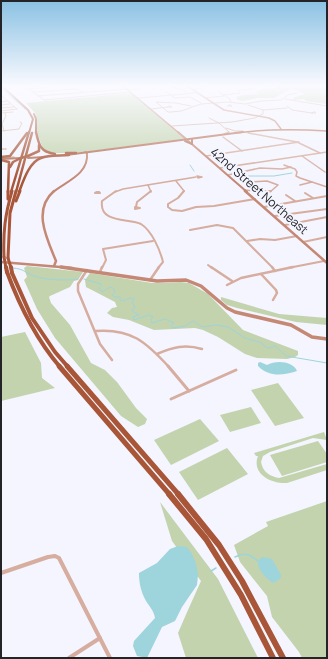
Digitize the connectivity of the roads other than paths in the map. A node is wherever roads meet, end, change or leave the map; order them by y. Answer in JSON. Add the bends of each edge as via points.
{"nodes":[{"id":1,"x":6,"y":117,"type":"edge"},
{"id":2,"x":32,"y":117,"type":"edge"},
{"id":3,"x":34,"y":117,"type":"edge"},
{"id":4,"x":35,"y":117,"type":"edge"},
{"id":5,"x":161,"y":117,"type":"edge"},
{"id":6,"x":258,"y":117,"type":"edge"},
{"id":7,"x":263,"y":117,"type":"edge"},
{"id":8,"x":209,"y":118,"type":"dead end"},
{"id":9,"x":20,"y":122,"type":"dead end"},
{"id":10,"x":218,"y":123,"type":"junction"},
{"id":11,"x":33,"y":125,"type":"junction"},
{"id":12,"x":172,"y":126,"type":"junction"},
{"id":13,"x":226,"y":128,"type":"junction"},
{"id":14,"x":281,"y":129,"type":"junction"},
{"id":15,"x":313,"y":130,"type":"junction"},
{"id":16,"x":319,"y":130,"type":"junction"},
{"id":17,"x":1,"y":131,"type":"edge"},
{"id":18,"x":4,"y":131,"type":"junction"},
{"id":19,"x":243,"y":131,"type":"junction"},
{"id":20,"x":327,"y":131,"type":"edge"},
{"id":21,"x":248,"y":133,"type":"dead end"},
{"id":22,"x":224,"y":134,"type":"junction"},
{"id":23,"x":223,"y":137,"type":"dead end"},
{"id":24,"x":38,"y":138,"type":"junction"},
{"id":25,"x":186,"y":138,"type":"junction"},
{"id":26,"x":194,"y":138,"type":"junction"},
{"id":27,"x":180,"y":140,"type":"junction"},
{"id":28,"x":299,"y":142,"type":"junction"},
{"id":29,"x":192,"y":144,"type":"junction"},
{"id":30,"x":19,"y":146,"type":"junction"},
{"id":31,"x":1,"y":149,"type":"edge"},
{"id":32,"x":6,"y":149,"type":"dead end"},
{"id":33,"x":242,"y":151,"type":"junction"},
{"id":34,"x":327,"y":152,"type":"edge"},
{"id":35,"x":76,"y":153,"type":"junction"},
{"id":36,"x":86,"y":153,"type":"junction"},
{"id":37,"x":320,"y":153,"type":"junction"},
{"id":38,"x":69,"y":155,"type":"junction"},
{"id":39,"x":206,"y":156,"type":"junction"},
{"id":40,"x":302,"y":156,"type":"junction"},
{"id":41,"x":23,"y":157,"type":"junction"},
{"id":42,"x":1,"y":158,"type":"edge"},
{"id":43,"x":284,"y":164,"type":"dead end"},
{"id":44,"x":291,"y":167,"type":"junction"},
{"id":45,"x":220,"y":168,"type":"junction"},
{"id":46,"x":325,"y":172,"type":"dead end"},
{"id":47,"x":27,"y":173,"type":"junction"},
{"id":48,"x":228,"y":175,"type":"junction"},
{"id":49,"x":9,"y":176,"type":"junction"},
{"id":50,"x":196,"y":178,"type":"dead end"},
{"id":51,"x":176,"y":181,"type":"junction"},
{"id":52,"x":313,"y":181,"type":"junction"},
{"id":53,"x":247,"y":182,"type":"dead end"},
{"id":54,"x":148,"y":185,"type":"junction"},
{"id":55,"x":300,"y":185,"type":"dead end"},
{"id":56,"x":327,"y":187,"type":"edge"},
{"id":57,"x":244,"y":190,"type":"junction"},
{"id":58,"x":305,"y":193,"type":"dead end"},
{"id":59,"x":286,"y":195,"type":"dead end"},
{"id":60,"x":327,"y":196,"type":"edge"},
{"id":61,"x":268,"y":198,"type":"dead end"},
{"id":62,"x":313,"y":198,"type":"junction"},
{"id":63,"x":255,"y":199,"type":"junction"},
{"id":64,"x":295,"y":202,"type":"junction"},
{"id":65,"x":277,"y":205,"type":"junction"},
{"id":66,"x":136,"y":207,"type":"dead end"},
{"id":67,"x":264,"y":207,"type":"junction"},
{"id":68,"x":327,"y":209,"type":"edge"},
{"id":69,"x":5,"y":214,"type":"junction"},
{"id":70,"x":275,"y":216,"type":"junction"},
{"id":71,"x":327,"y":217,"type":"edge"},
{"id":72,"x":8,"y":221,"type":"junction"},
{"id":73,"x":285,"y":225,"type":"junction"},
{"id":74,"x":190,"y":230,"type":"dead end"},
{"id":75,"x":297,"y":236,"type":"junction"},
{"id":76,"x":327,"y":237,"type":"edge"},
{"id":77,"x":153,"y":240,"type":"junction"},
{"id":78,"x":247,"y":241,"type":"junction"},
{"id":79,"x":303,"y":242,"type":"junction"},
{"id":80,"x":6,"y":257,"type":"junction"},
{"id":81,"x":1,"y":262,"type":"edge"},
{"id":82,"x":326,"y":262,"type":"edge"},
{"id":83,"x":208,"y":265,"type":"dead end"},
{"id":84,"x":54,"y":266,"type":"junction"},
{"id":85,"x":88,"y":270,"type":"junction"},
{"id":86,"x":275,"y":271,"type":"junction"},
{"id":87,"x":100,"y":272,"type":"junction"},
{"id":88,"x":10,"y":273,"type":"junction"},
{"id":89,"x":261,"y":274,"type":"junction"},
{"id":90,"x":150,"y":280,"type":"junction"},
{"id":91,"x":232,"y":281,"type":"junction"},
{"id":92,"x":227,"y":285,"type":"dead end"},
{"id":93,"x":273,"y":300,"type":"dead end"},
{"id":94,"x":95,"y":331,"type":"junction"},
{"id":95,"x":327,"y":339,"type":"edge"},
{"id":96,"x":202,"y":349,"type":"dead end"},
{"id":97,"x":157,"y":354,"type":"junction"},
{"id":98,"x":112,"y":360,"type":"dead end"},
{"id":99,"x":236,"y":370,"type":"dead end"},
{"id":100,"x":188,"y":391,"type":"junction"},
{"id":101,"x":171,"y":399,"type":"dead end"},
{"id":102,"x":1,"y":573,"type":"edge"},
{"id":103,"x":100,"y":638,"type":"junction"},
{"id":104,"x":69,"y":658,"type":"edge"},
{"id":105,"x":110,"y":658,"type":"edge"},
{"id":106,"x":273,"y":658,"type":"edge"},
{"id":107,"x":284,"y":658,"type":"edge"}],
"edges":[{"from":1,"to":18,"type":"street","via":[[2,124]]},
{"from":2,"to":11,"type":"highway"},
{"from":3,"to":11,"type":"highway"},
{"from":4,"to":24,"type":"highway"},
{"from":5,"to":12,"type":"street","name":"42nd Street Northeast"},
{"from":6,"to":10,"type":"street"},
{"from":7,"to":14,"type":"street","via":[[274,120]]},
{"from":8,"to":10,"type":"street"},
{"from":9,"to":18,"type":"street","via":[[19,129]]},
{"from":10,"to":12,"type":"street"},
{"from":10,"to":13,"type":"street"},
{"from":11,"to":30,"type":"highway"},
{"from":11,"to":69,"type":"highway"},
{"from":11,"to":72,"type":"highway"},
{"from":12,"to":25,"type":"street","name":"42nd Street Northeast"},
{"from":13,"to":19,"type":"street","via":[[235,132]]},
{"from":13,"to":22,"type":"street","via":[[229,132]]},
{"from":14,"to":15,"type":"main road"},
{"from":14,"to":16,"type":"main road"},
{"from":14,"to":19,"type":"main road"},
{"from":14,"to":26,"type":"main road"},
{"from":15,"to":16,"type":"main road"},
{"from":15,"to":20,"type":"main road"},
{"from":16,"to":20,"type":"main road"},
{"from":17,"to":18,"type":"street"},
{"from":19,"to":22,"type":"main road"},
{"from":21,"to":28,"type":"street"},
{"from":22,"to":26,"type":"main road"},
{"from":23,"to":33,"type":"street"},
{"from":24,"to":35,"type":"highway","via":[[46,153]]},
{"from":24,"to":41,"type":"highway","via":[[40,150]]},
{"from":25,"to":26,"type":"main road"},
{"from":25,"to":27,"type":"main road"},
{"from":25,"to":29,"type":"street","name":"42nd Street Northeast"},
{"from":26,"to":29,"type":"main road","via":[[191,140]]},
{"from":27,"to":29,"type":"main road"},
{"from":27,"to":36,"type":"main road"},
{"from":27,"to":36,"type":"main road"},
{"from":28,"to":33,"type":"street"},
{"from":28,"to":37,"type":"street"},
{"from":29,"to":39,"type":"street","name":"42nd Street Northeast"},
{"from":30,"to":41,"type":"highway","via":[[16,152]]},
{"from":30,"to":42,"type":"highway","via":[[10,156]]},
{"from":31,"to":32,"type":"street"},
{"from":33,"to":39,"type":"street"},
{"from":34,"to":37,"type":"street"},
{"from":35,"to":36,"type":"main road"},
{"from":35,"to":41,"type":"main road"},
{"from":36,"to":38,"type":"main road"},
{"from":36,"to":84,"type":"street","via":[[88,161],[85,169],[55,189],[43,207],[42,220],[56,261]]},
{"from":37,"to":40,"type":"street"},
{"from":38,"to":41,"type":"main road"},
{"from":38,"to":47,"type":"highway","via":[[37,159]]},
{"from":39,"to":45,"type":"street","name":"42nd Street Northeast"},
{"from":40,"to":45,"type":"street"},
{"from":40,"to":46,"type":"street"},
{"from":41,"to":42,"type":"main road"},
{"from":41,"to":42,"type":"main road"},
{"from":41,"to":47,"type":"highway","via":[[31,163]]},
{"from":41,"to":49,"type":"highway","via":[[10,165]]},
{"from":42,"to":49,"type":"highway","via":[[9,162]]},
{"from":43,"to":44,"type":"street"},
{"from":44,"to":48,"type":"street","via":[[260,168]]},
{"from":44,"to":52,"type":"street","via":[[296,170],[298,177]]},
{"from":45,"to":48,"type":"street","name":"42nd Street Northeast"},
{"from":47,"to":72,"type":"highway"},
{"from":48,"to":57,"type":"street","name":"42nd Street Northeast"},
{"from":49,"to":69,"type":"highway"},
{"from":50,"to":51,"type":"street"},
{"from":51,"to":54,"type":"street"},
{"from":51,"to":63,"type":"street","via":[[184,192],[168,204],[168,207],[176,210]]},
{"from":52,"to":55,"type":"street"},
{"from":52,"to":56,"type":"street"},
{"from":53,"to":57,"type":"street","via":[[263,181],[278,185],[270,192]]},
{"from":54,"to":66,"type":"street","via":[[151,192],[137,202]]},
{"from":54,"to":77,"type":"street","via":[[123,189],[108,196],[102,203],[109,217],[140,224]]},
{"from":57,"to":63,"type":"street","name":"42nd Street Northeast"},
{"from":58,"to":62,"type":"street"},
{"from":59,"to":64,"type":"street"},
{"from":60,"to":62,"type":"street"},
{"from":61,"to":65,"type":"street"},
{"from":62,"to":64,"type":"street"},
{"from":63,"to":67,"type":"street","name":"42nd Street Northeast"},
{"from":64,"to":65,"type":"street"},
{"from":65,"to":67,"type":"street"},
{"from":67,"to":70,"type":"street","name":"42nd Street Northeast"},
{"from":68,"to":70,"type":"street"},
{"from":69,"to":80,"type":"highway","via":[[3,233]]},
{"from":70,"to":73,"type":"street","name":"42nd Street Northeast"},
{"from":71,"to":73,"type":"street"},
{"from":72,"to":80,"type":"highway"},
{"from":73,"to":75,"type":"street","name":"42nd Street Northeast"},
{"from":74,"to":78,"type":"street","via":[[222,225],[233,228]]},
{"from":75,"to":78,"type":"street"},
{"from":75,"to":79,"type":"street","name":"42nd Street Northeast"},
{"from":76,"to":79,"type":"street"},
{"from":77,"to":87,"type":"street","via":[[103,248],[106,260]]},
{"from":77,"to":90,"type":"street","via":[[162,262]]},
{"from":78,"to":86,"type":"street"},
{"from":79,"to":82,"type":"street","name":"42nd Street Northeast"},
{"from":80,"to":88,"type":"highway","bridge":true},
{"from":81,"to":84,"type":"street"},
{"from":82,"to":86,"type":"street"},
{"from":83,"to":91,"type":"street"},
{"from":84,"to":85,"type":"street"},
{"from":85,"to":87,"type":"street"},
{"from":85,"to":94,"type":"street","via":[[78,284],[78,291]]},
{"from":86,"to":89,"type":"street"},
{"from":87,"to":90,"type":"street"},
{"from":88,"to":106,"type":"highway","via":[[17,300],[48,353],[206,539],[241,595]]},
{"from":88,"to":107,"type":"highway","via":[[32,318],[55,352],[183,499],[224,551]]},
{"from":89,"to":91,"type":"street"},
{"from":89,"to":93,"type":"street","via":[[276,290],[277,294]]},
{"from":90,"to":95,"type":"street","via":[[186,280],[207,290],[231,310],[291,325],[312,338]]},
{"from":91,"to":92,"type":"street"},
{"from":94,"to":97,"type":"street","via":[[122,331],[145,343]]},
{"from":94,"to":98,"type":"street"},
{"from":96,"to":97,"type":"street","via":[[181,345]]},
{"from":97,"to":100,"type":"street"},
{"from":99,"to":100,"type":"street"},
{"from":100,"to":101,"type":"street"},
{"from":102,"to":103,"type":"street","via":[[55,556],[59,558]]},
{"from":103,"to":104,"type":"street"},
{"from":103,"to":105,"type":"street"}]}
